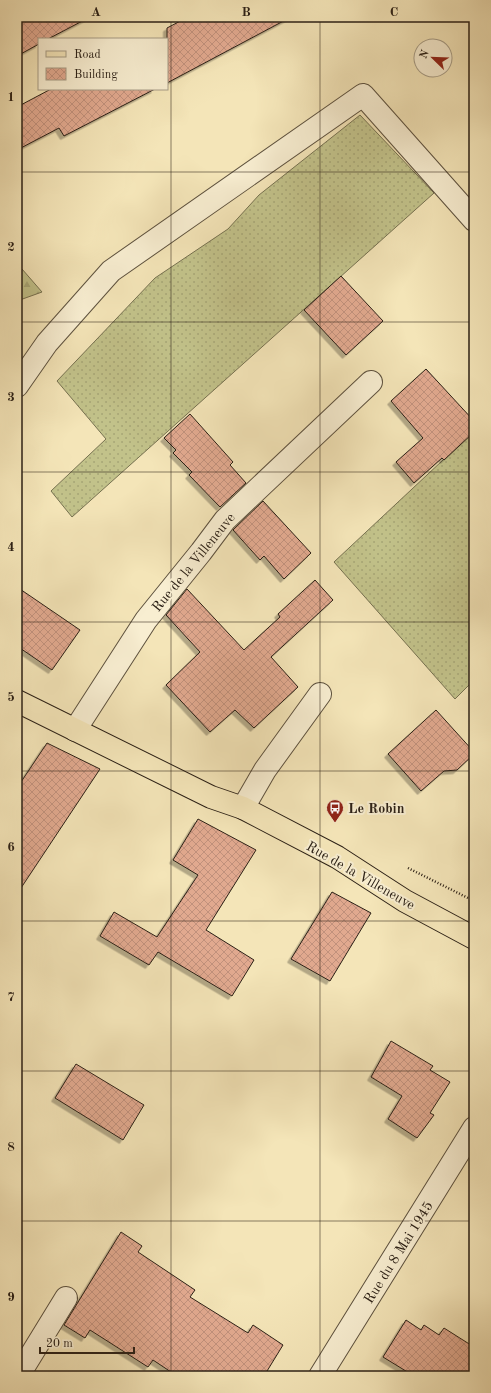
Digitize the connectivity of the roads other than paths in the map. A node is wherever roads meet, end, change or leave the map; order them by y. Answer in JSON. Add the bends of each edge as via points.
{"nodes":[{"id":1,"x":474,"y":220,"type":"edge"},
{"id":2,"x":371,"y":382,"type":"dead end"},
{"id":3,"x":17,"y":386,"type":"edge"},
{"id":4,"x":320,"y":694,"type":"dead end"},
{"id":5,"x":17,"y":701,"type":"edge"},
{"id":6,"x":75,"y":730,"type":"junction"},
{"id":7,"x":243,"y":808,"type":"junction"},
{"id":8,"x":474,"y":938,"type":"edge"},
{"id":9,"x":474,"y":1128,"type":"edge"},
{"id":10,"x":66,"y":1298,"type":"dead end"},
{"id":11,"x":17,"y":1376,"type":"edge"},
{"id":12,"x":320,"y":1376,"type":"edge"}],
"edges":[{"from":1,"to":3,"type":"street","via":[[363,95],[111,271],[47,343]]},
{"from":2,"to":6,"type":"street","name":"Rue de la Villeneuve","via":[[225,520],[146,620]]},
{"from":4,"to":7,"type":"street","via":[[265,770]]},
{"from":5,"to":6,"type":"main road","name":"Rue de la Villeneuve"},
{"from":6,"to":7,"type":"main road","name":"Rue de la Villeneuve","via":[[211,797]]},
{"from":7,"to":8,"type":"main road","name":"Rue de la Villeneuve","via":[[337,857],[405,901]]},
{"from":9,"to":12,"type":"street","name":"Rue du 8 Mai 1945"},
{"from":10,"to":11,"type":"street"}]}
